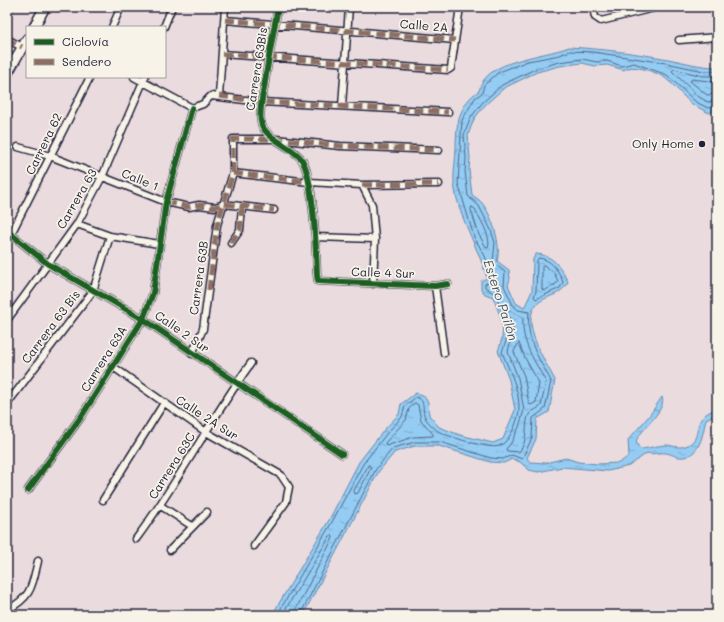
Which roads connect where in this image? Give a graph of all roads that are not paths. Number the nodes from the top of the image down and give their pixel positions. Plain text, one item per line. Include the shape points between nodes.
1 (10, 7) edge
2 (45, 7) edge
3 (121, 7) edge
4 (172, 7) edge
5 (225, 7) edge
6 (278, 7) edge
7 (349, 7) edge
8 (460, 7) edge
9 (593, 7) edge
10 (658, 7) edge
11 (715, 7) edge
12 (7, 11) edge
13 (717, 12) edge
14 (225, 20) junction
15 (275, 23) junction
16 (35, 26) edge
17 (112, 26) edge
18 (164, 26) edge
19 (348, 30) junction
20 (717, 37) edge
21 (7, 39) edge
22 (455, 40) junction
23 (679, 40) dead end
24 (25, 43) edge
25 (222, 54) junction
26 (269, 58) junction
27 (346, 63) junction
28 (7, 74) edge
29 (89, 78) edge
30 (145, 79) edge
31 (219, 96) junction
32 (262, 102) junction
33 (342, 106) junction
34 (192, 108) junction
35 (448, 112) dead end
36 (276, 139) junction
37 (18, 147) dead end
38 (439, 150) dead end
39 (50, 156) junction
40 (233, 173) junction
41 (102, 177) junction
42 (309, 182) junction
43 (438, 184) dead end
44 (362, 185) junction
45 (166, 202) junction
46 (224, 204) junction
47 (242, 208) junction
48 (274, 210) dead end
49 (77, 224) junction
50 (10, 234) edge
51 (110, 236) junction
52 (316, 238) junction
53 (375, 239) junction
54 (7, 242) edge
55 (231, 243) dead end
56 (159, 244) junction
57 (48, 264) junction
58 (318, 281) joint
59 (373, 284) junction
60 (448, 284) dead end
61 (435, 286) junction
62 (93, 291) junction
63 (142, 319) junction
64 (7, 320) edge
65 (444, 353) dead end
66 (192, 354) junction
67 (252, 364) dead end
68 (112, 366) junction
69 (237, 383) junction
70 (164, 403) junction
71 (7, 404) edge
72 (206, 432) junction
73 (342, 454) dead end
74 (28, 490) dead end
75 (103, 500) dead end
76 (161, 506) junction
77 (207, 512) dead end
78 (192, 526) junction
79 (136, 539) dead end
80 (254, 546) dead end
81 (170, 550) dead end
82 (38, 561) dead end
83 (7, 610) edge

1 - 12 street
2 - 16 street
3 - 17 street
4 - 18 street
5 - 14 street
6 - 15 street, Carrera 63Bis
7 - 19 street
8 - 22 street
9 - 10 street via 595,17 600,21
11 - 13 street
14 - 15 street, Calle 2A
14 - 25 street
15 - 19 street, Calle 2A
15 - 26 street, Carrera 63Bis
19 - 22 street, Calle 2A
19 - 27 street
20 - 23 street
21 - 24 street
22 - 27 street via 451,68 448,70
24 - 28 street
25 - 26 street
25 - 31 street
26 - 27 street
26 - 32 street, Carrera 63Bis
27 - 33 street
29 - 39 street, Carrera 62
30 - 34 street
30 - 41 street, Carrera 63
31 - 32 street
31 - 34 street via 211,96 203,104
32 - 33 street
32 - 36 street, Carrera 63Bis via 260,121 263,128
33 - 35 street
34 - 45 street, Carrera 63A
36 - 38 street via 340,146
36 - 40 street, Carrera 63B via 233,139
36 - 42 street, Carrera 63Bis via 298,155
37 - 39 street, Calle 1
39 - 41 street, Calle 1
39 - 50 street, Carrera 62
40 - 42 street
40 - 46 street, Carrera 63B
41 - 45 street, Calle 1
41 - 49 street, Carrera 63
42 - 44 street
42 - 52 street, Carrera 63Bis
43 - 44 street
44 - 53 street via 372,205
45 - 46 street, Calle 1 via 189,207 215,207
45 - 56 street, Carrera 63A
46 - 47 street
46 - 66 street, Carrera 63B via 217,225 203,329
47 - 48 street
47 - 55 street via 240,230
49 - 51 street
49 - 57 street, Carrera 63
50 - 54 street, Carrera 62
50 - 57 street, Calle 2 Sur
51 - 56 street
51 - 62 street, Carrera 63 Bis
52 - 53 street
52 - 58 street, Carrera 63Bis
53 - 59 street
56 - 63 street, Carrera 63A via 153,293
57 - 62 street, Calle 2 Sur
57 - 64 street, Carrera 63
58 - 59 street, Calle 4 Sur
59 - 61 street, Calle 4 Sur
60 - 61 street, Calle 4 Sur
61 - 65 street
62 - 63 street, Calle 2 Sur
62 - 71 street, Carrera 63 Bis
63 - 66 street, Calle 2 Sur
63 - 68 street, Carrera 63A
66 - 69 street, Calle 2 Sur
67 - 69 street, Carrera 63C
68 - 70 street, Calle 2A Sur
68 - 74 street, Carrera 63A via 81,417
69 - 72 street, Carrera 63C
69 - 73 street, Calle 2 Sur
70 - 72 street, Calle 2A Sur
70 - 75 street
72 - 76 street, Carrera 63C
72 - 80 street, Calle 2A Sur via 281,475 288,488 286,502
76 - 78 street
76 - 79 street, Carrera 63C
77 - 78 street
78 - 81 street
82 - 83 street via 32,586 23,601

